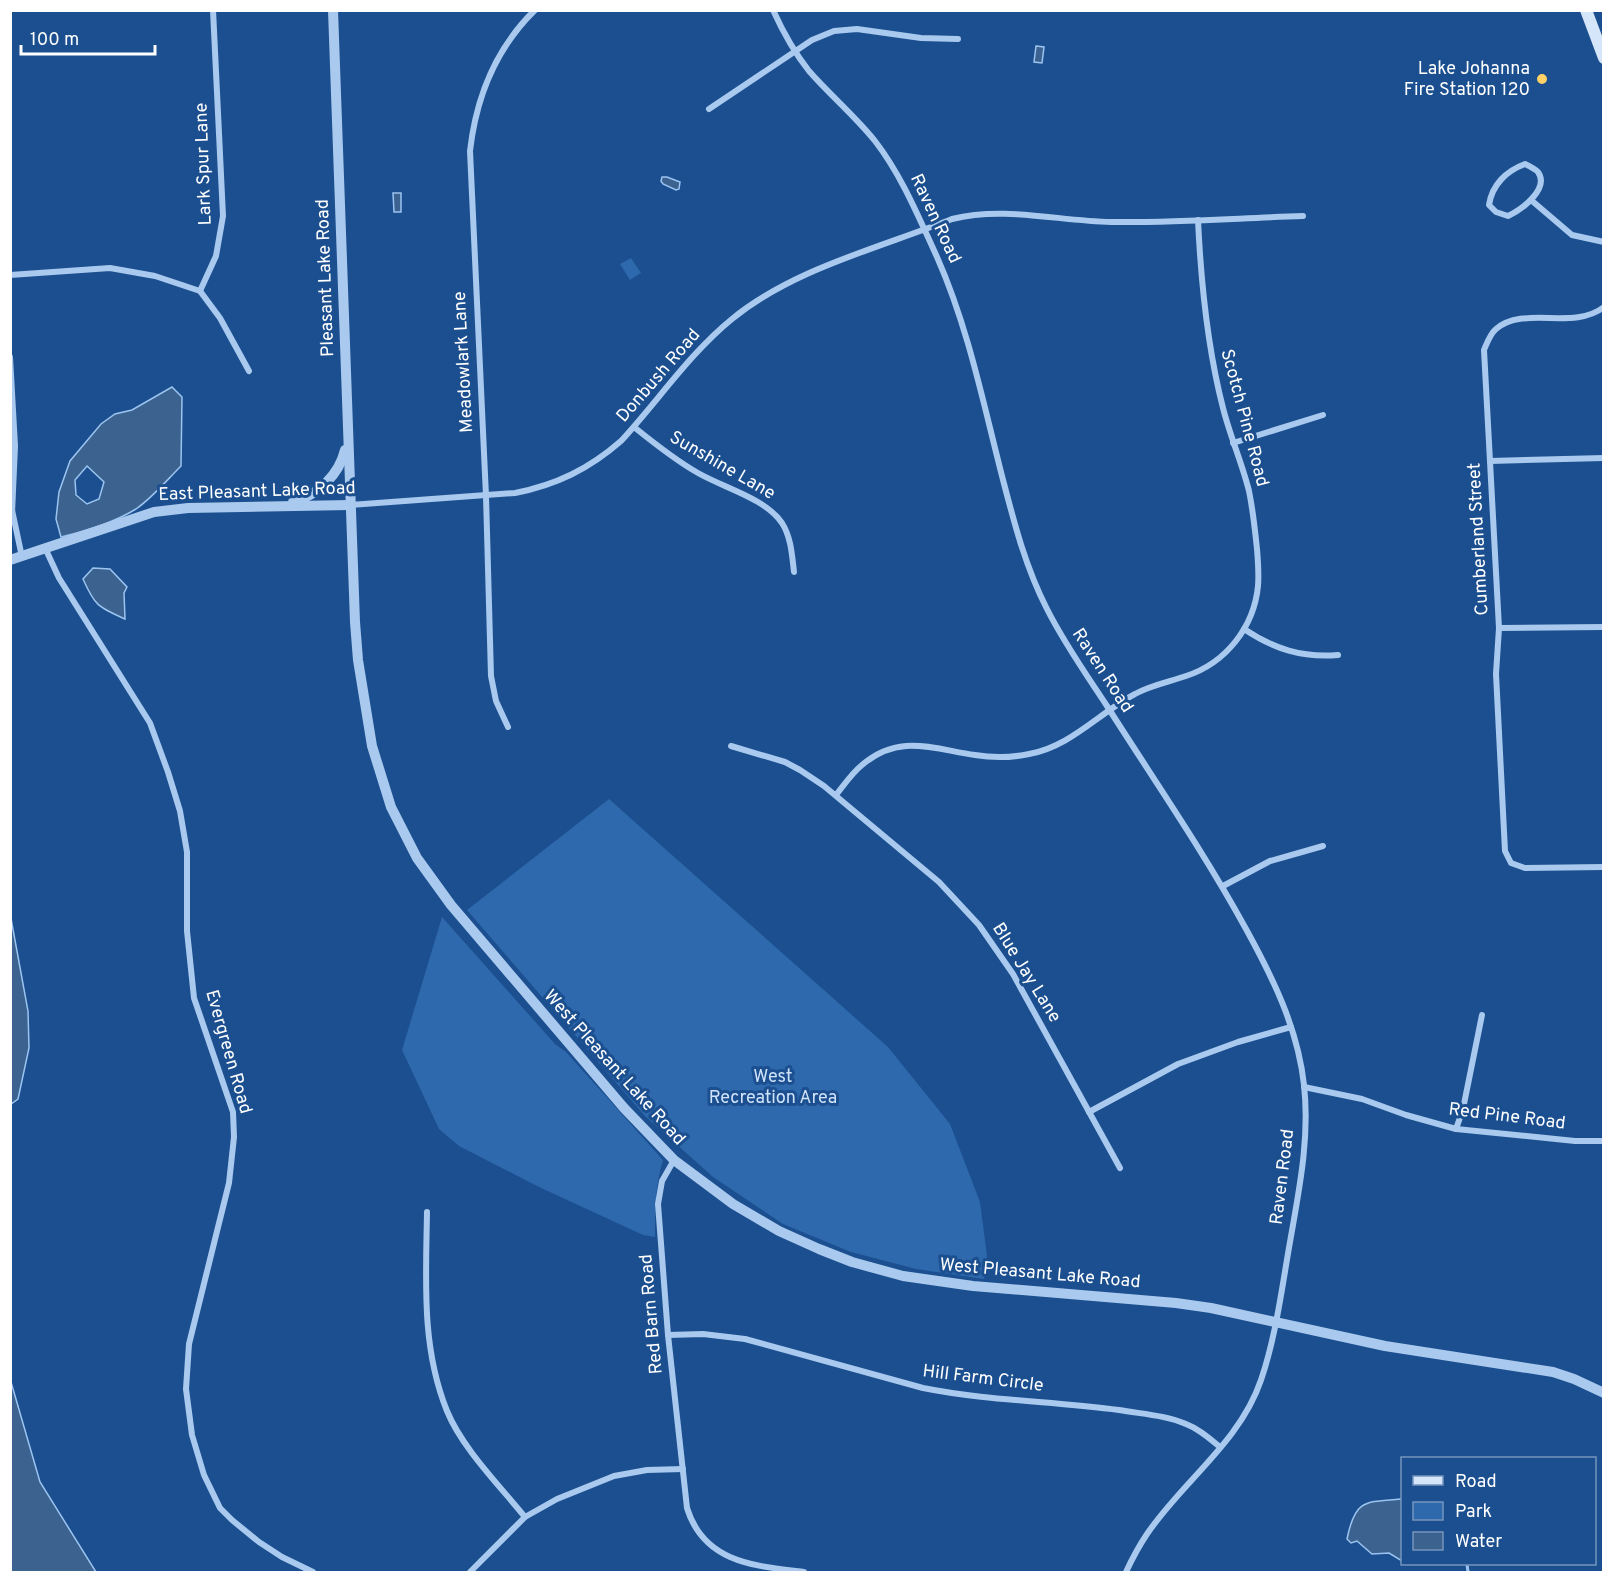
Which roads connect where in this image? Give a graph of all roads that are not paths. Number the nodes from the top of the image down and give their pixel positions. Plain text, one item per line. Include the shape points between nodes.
1 (213, 10) edge
2 (333, 10) edge
3 (534, 10) edge
4 (773, 10) edge
5 (1586, 10) edge
6 (957, 39) dead end
7 (795, 52) junction
8 (1604, 58) edge
9 (708, 109) dead end
10 (1531, 200) junction
11 (1303, 216) dead end
12 (1198, 220) junction
13 (925, 231) junction
14 (1604, 242) edge
15 (10, 275) edge
16 (200, 291) junction
17 (1604, 307) edge
18 (10, 357) edge
19 (249, 371) dead end
20 (1323, 415) dead end
21 (634, 427) junction
22 (349, 435) junction
23 (1233, 443) junction
24 (1604, 458) edge
25 (1490, 461) junction
26 (486, 496) junction
27 (405, 501) joint
28 (10, 505) edge
29 (350, 505) junction
30 (279, 506) junction
31 (12, 513) junction
32 (352, 544) joint
33 (46, 550) junction
34 (22, 557) junction
35 (10, 560) edge
36 (794, 572) dead end
37 (1604, 627) edge
38 (1499, 628) junction
39 (1244, 629) junction
40 (1338, 656) dead end
41 (1110, 711) junction
42 (508, 727) dead end
43 (731, 746) dead end
44 (836, 795) junction
45 (1323, 846) dead end
46 (1604, 867) edge
47 (1223, 886) junction
48 (1482, 1015) dead end
49 (1291, 1027) junction
50 (1304, 1087) junction
51 (1089, 1112) junction
52 (1456, 1129) junction
53 (1604, 1142) edge
54 (674, 1160) junction
55 (1120, 1168) dead end
56 (427, 1212) dead end
57 (1275, 1323) junction
58 (668, 1335) junction
59 (1604, 1393) edge
60 (1220, 1447) junction
61 (683, 1469) junction
62 (525, 1517) junction
63 (313, 1572) edge
64 (470, 1572) edge
65 (804, 1572) edge
66 (1126, 1572) edge

1 - 16 street, Lark Spur Lane via 223,216 216,256
2 - 22 street, Pleasant Lake Road
3 - 26 street, Meadowlark Lane via 493,68 478,106 470,151
4 - 7 street, Raven Road
5 - 8 main road
6 - 7 street via 845,29 822,35
7 - 9 street
7 - 13 street, Raven Road via 886,155
10 - 10 street via 1508,216 1489,205 1498,182 1525,164 1537,171 1540,179
10 - 14 street via 1572,235
11 - 12 street
12 - 13 street via 1111,222 983,214 952,219
12 - 23 street, Scotch Pine Road via 1208,336
13 - 21 street, Donbush Road via 792,280 750,305 711,337
13 - 41 street, Raven Road via 965,329 1028,568 1053,621
15 - 16 street via 110,268 158,276
16 - 19 street
17 - 25 street, Cumberland Street via 1580,317 1511,320 1494,330 1484,350
18 - 31 street via 15,446
20 - 23 street
21 - 26 street, Donbush Road via 606,454 572,476 535,489
21 - 36 street, Sunshine Lane via 699,474 775,514 788,534
22 - 29 street, Pleasant Lake Road
22 - 30 street via 342,461 325,484 303,499
23 - 39 street, Scotch Pine Road via 1253,510 1258,568 1256,599
24 - 25 street
25 - 38 street, Cumberland Street
26 - 27 street, Donbush Road
26 - 42 street, Meadowlark Lane via 491,676 496,701
27 - 29 street, East Pleasant Lake Road
28 - 31 street
29 - 30 street, East Pleasant Lake Road
29 - 32 street, Pleasant Lake Road
30 - 33 street, East Pleasant Lake Road via 188,507 154,512
31 - 34 street
32 - 54 street, West Pleasant Lake Road via 363,699 380,777 401,830 451,905 624,1108
33 - 34 street, East Pleasant Lake Road
33 - 63 street, Evergreen Road via 59,578 150,723 168,772 187,852 187,931 194,998 233,1112 230,1183 189,1344 186,1389 192,1435 204,1475 220,1508 261,1543
34 - 35 street, East Pleasant Lake Road
37 - 38 street
38 - 46 street, Cumberland Street via 1496,674 1504,849 1511,863 1525,868
39 - 40 street via 1291,653
39 - 41 street, Scotch Pine Road via 1225,653 1200,670 1150,687
41 - 44 street via 1065,741 1032,754 994,758 920,745 895,747 861,765
41 - 47 street, Raven Road
43 - 44 street, Blue Jay Lane via 784,762
44 - 51 street, Blue Jay Lane via 934,878 979,925 1013,974
45 - 47 street via 1270,861
47 - 49 street, Raven Road via 1275,984
48 - 52 street
49 - 50 street, Raven Road
49 - 51 street via 1188,1060
50 - 52 street, Red Pine Road via 1362,1098
50 - 57 street, Raven Road via 1305,1141 1298,1199
51 - 55 street, Blue Jay Lane
52 - 53 street, Red Pine Road
54 - 57 street, West Pleasant Lake Road via 733,1204 779,1231 819,1250 877,1269 938,1282 1176,1303
54 - 58 street, Red Barn Road via 662,1181 658,1204
56 - 62 street via 426,1319 434,1372 447,1412 471,1451
57 - 59 street, West Pleasant Lake Road via 1385,1346 1542,1370
57 - 60 street via 1254,1397
58 - 60 street, Hill Farm Circle via 746,1339 950,1393 1075,1404 1161,1417 1188,1425
58 - 61 street, Red Barn Road
60 - 66 street via 1152,1528
61 - 62 street via 614,1476
61 - 65 street via 689,1514 707,1542 744,1563
62 - 64 street

